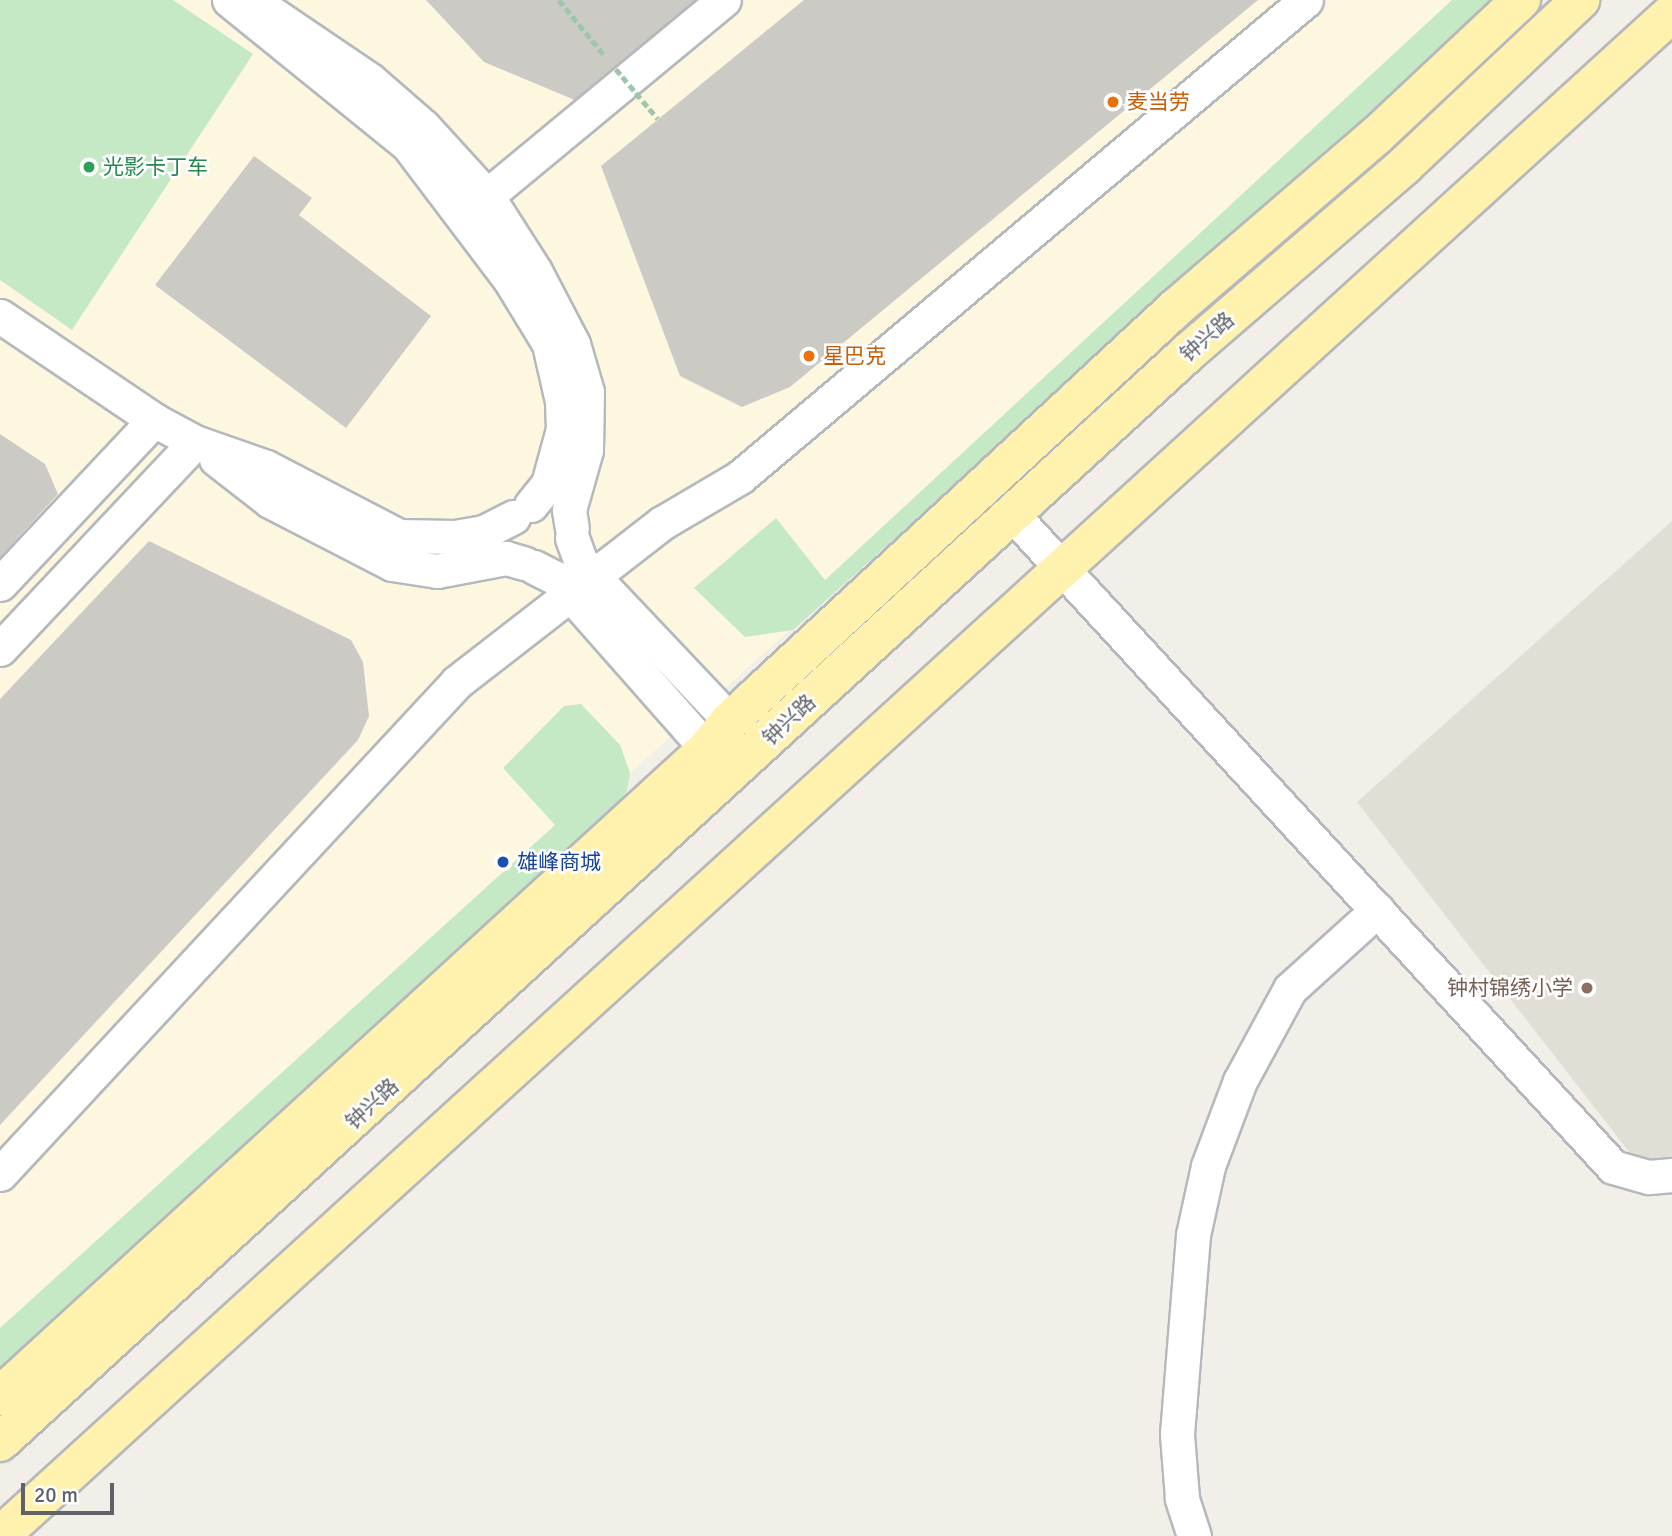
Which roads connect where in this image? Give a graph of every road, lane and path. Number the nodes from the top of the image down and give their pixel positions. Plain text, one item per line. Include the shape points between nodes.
1 (229, 0) edge
2 (252, 0) edge
3 (559, 0) edge
4 (724, 0) edge
5 (1306, 0) edge
6 (1521, 0) edge
7 (1580, 0) edge
8 (1672, 13) edge
9 (658, 119) dead end
10 (475, 205) junction
11 (0, 316) edge
12 (154, 420) junction
13 (195, 442) junction
14 (522, 511) junction
15 (1012, 514) junction
16 (572, 533) junction
17 (529, 565) junction
18 (1062, 569) junction
19 (0, 584) edge
20 (583, 586) junction
21 (0, 649) edge
22 (718, 735) junction
23 (1377, 910) junction
24 (0, 1174) edge
25 (1672, 1175) edge
26 (0, 1396) edge
27 (0, 1442) edge
28 (0, 1536) edge
29 (1194, 1536) edge

1 - 10 street
2 - 10 street via 370,80
3 - 9 path, bridge
4 - 10 street
5 - 20 street via 740,477 662,523
6 - 22 main road, 钟兴路 via 1376,136 1177,307
7 - 15 main road, 钟兴路 via 1405,165
8 - 18 main road
10 - 14 street via 549,344 562,401 560,443 548,484
10 - 16 street via 551,299 583,369 586,450 569,510
11 - 12 street
12 - 13 street
12 - 19 street
13 - 14 street via 266,467 399,536 454,537 484,532
13 - 17 street via 270,501 392,564 438,571 506,558
13 - 21 street
14 - 16 street via 561,510
14 - 17 street via 508,537
15 - 18 street
15 - 27 main road, 钟兴路
16 - 17 street via 555,564
16 - 20 street
17 - 20 street
18 - 23 street
18 - 28 main road
20 - 22 street
20 - 24 street via 457,682
22 - 26 main road, 钟兴路
23 - 25 street via 1613,1167 1648,1177
23 - 29 street via 1290,989 1240,1081 1208,1166 1193,1235 1177,1434 1182,1499

